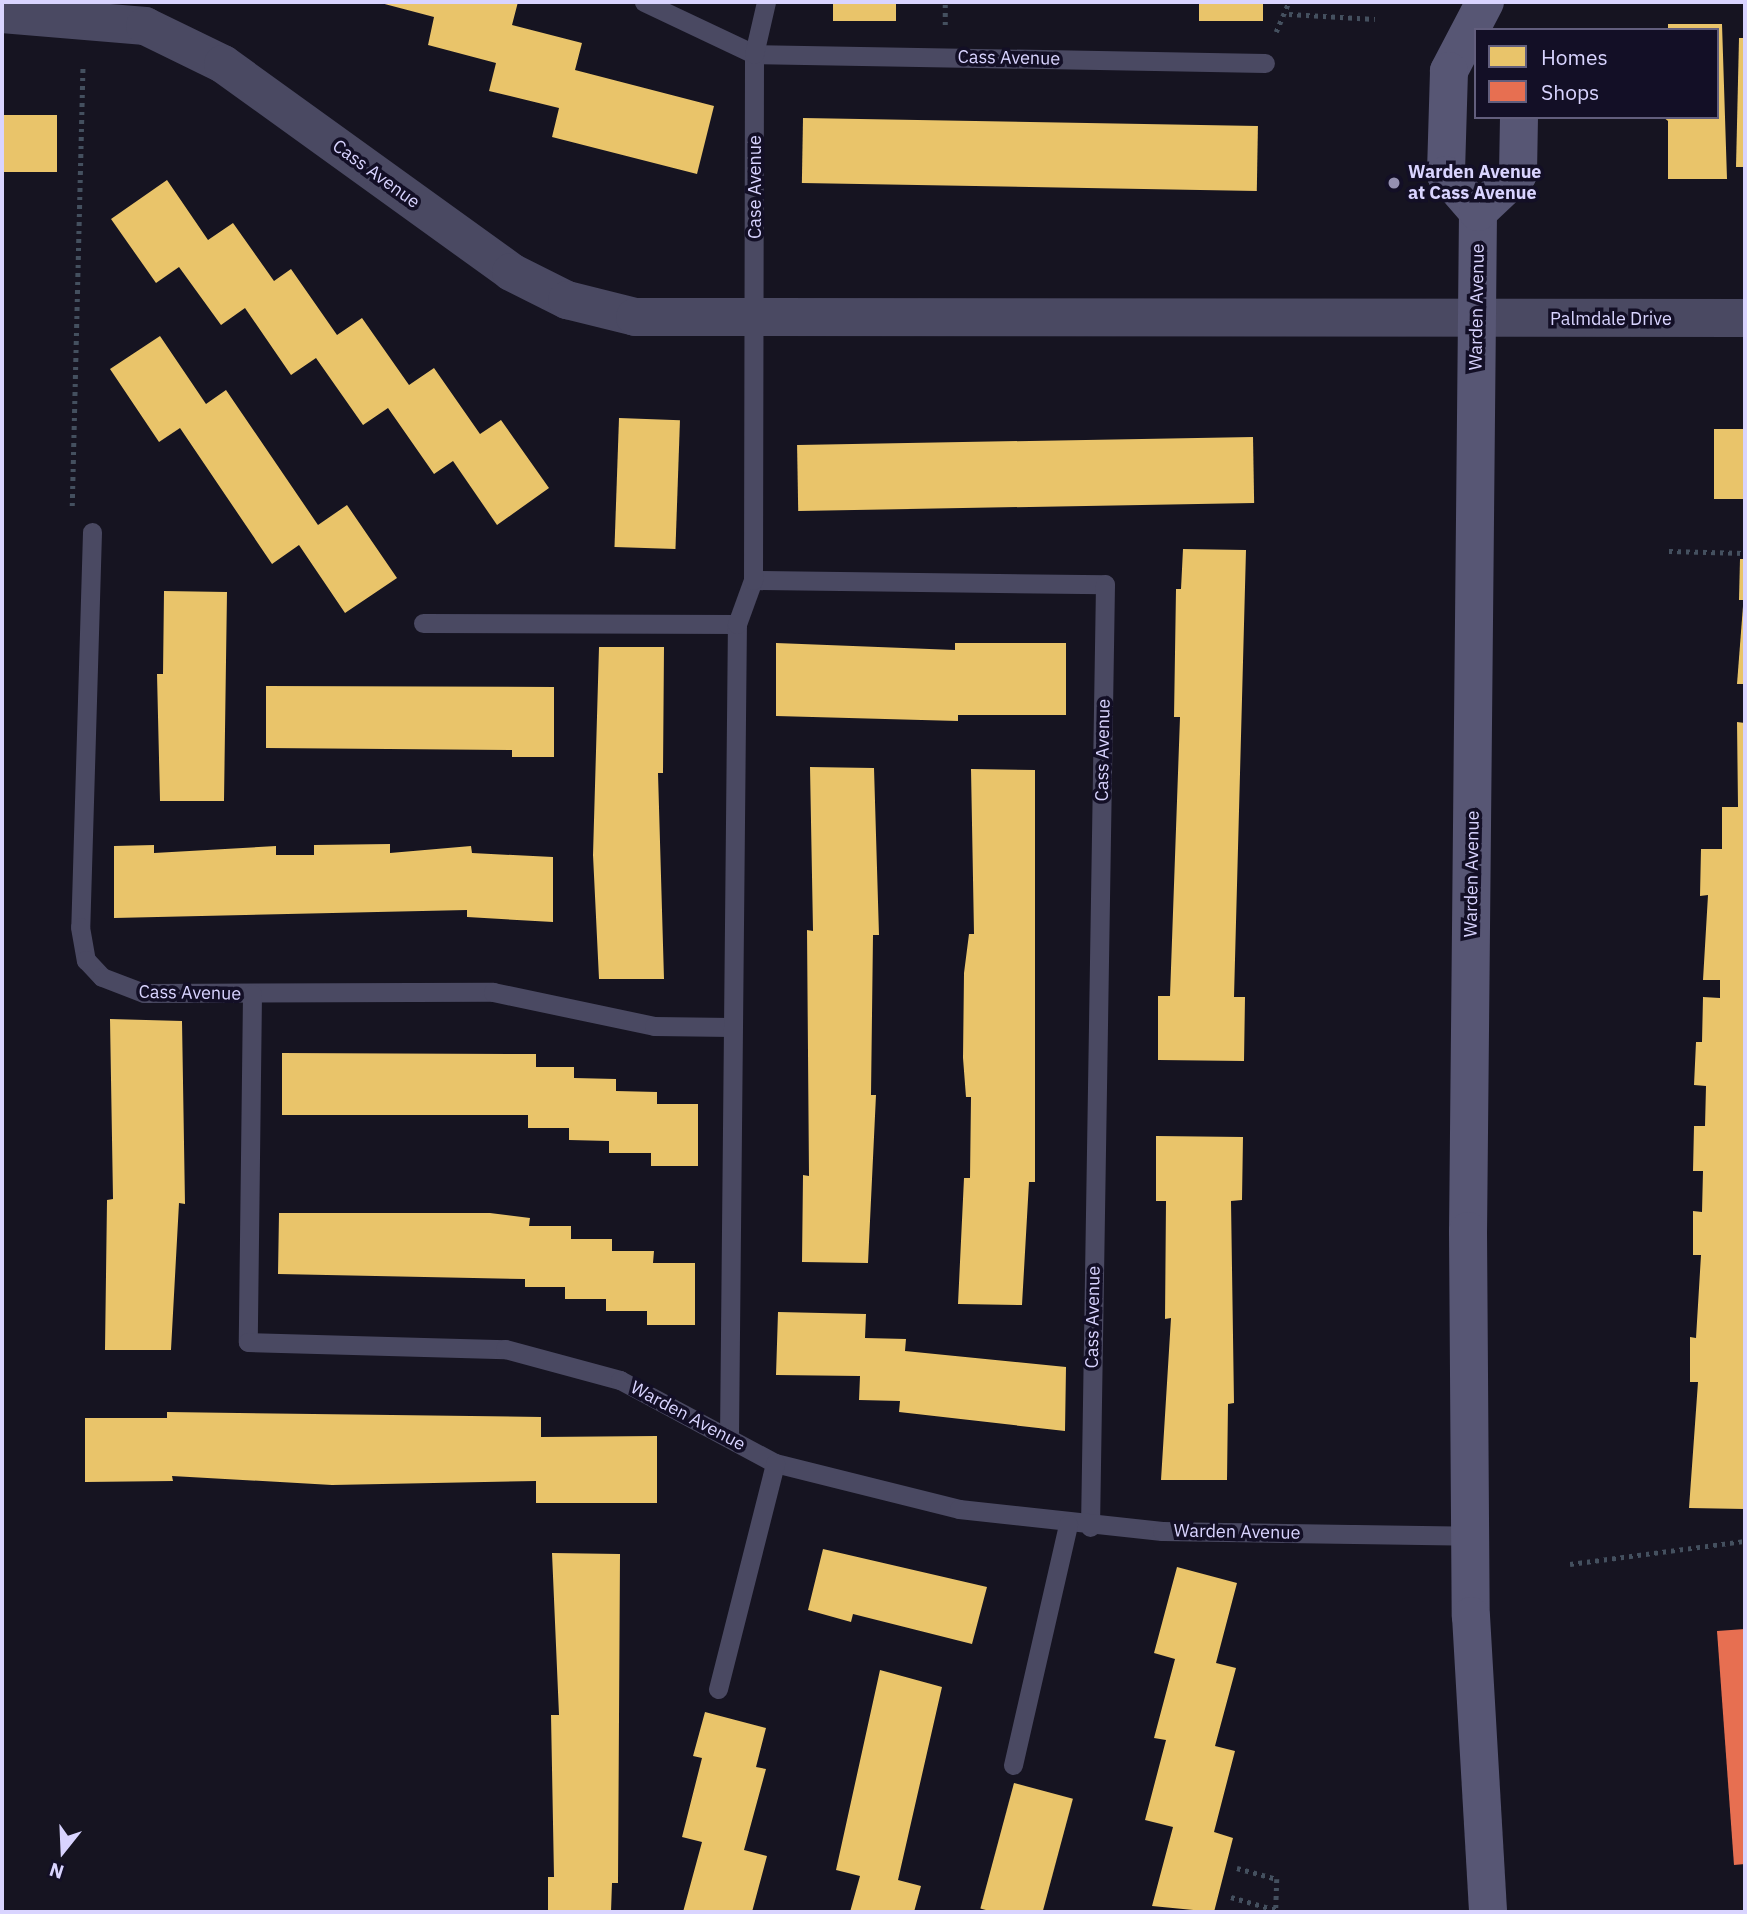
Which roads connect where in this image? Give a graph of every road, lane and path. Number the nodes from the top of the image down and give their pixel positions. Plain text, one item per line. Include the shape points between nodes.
1 (644, 2) edge
2 (766, 2) edge
3 (1485, 2) edge
4 (1491, 2) edge
5 (2, 14) edge
6 (1289, 14) dead end
7 (84, 18) junction
8 (1375, 19) dead end
9 (1505, 28) edge
10 (754, 54) junction
11 (1265, 63) dead end
12 (1519, 119) edge
13 (1478, 212) junction
14 (1745, 318) edge
15 (756, 321) junction
16 (1476, 321) junction
17 (92, 531) joint
18 (1669, 551) dead end
19 (1745, 552) edge
20 (753, 580) junction
21 (424, 623) dead end
22 (737, 624) junction
23 (252, 994) junction
24 (732, 1027) junction
25 (729, 1436) junction
26 (775, 1463) junction
27 (1068, 1524) junction
28 (1090, 1527) junction
29 (1471, 1536) junction
30 (1745, 1541) edge
31 (1570, 1564) dead end
32 (718, 1689) dead end
33 (1013, 1765) dead end
34 (1237, 1868) dead end
35 (1231, 1897) dead end
36 (1276, 1911) edge
37 (1488, 1912) edge

1 - 10 lane, Cass Avenue
2 - 10 lane
3 - 13 main road via 1449,71 1446,175
4 - 9 main road
5 - 7 street, Cass Avenue
6 - 8 path
7 - 15 street, Cass Avenue via 145,26 223,64 511,272 566,300 635,317
7 - 17 path via 71,505
10 - 11 lane, Cass Avenue
10 - 15 lane, Case Avenue
12 - 13 main road via 1518,174
13 - 16 main road, Warden Avenue
14 - 16 street, Palmdale Drive
15 - 16 street, Cass Avenue via 1370,316
15 - 20 lane
16 - 29 main road, Warden Avenue
17 - 23 lane, Cass Avenue via 80,927 86,960 111,984 132,992
18 - 19 path
20 - 22 lane
20 - 28 lane, Cass Avenue via 1105,584
21 - 22 lane
22 - 24 lane
23 - 24 lane, Cass Avenue via 493,992 654,1026
23 - 25 lane, Warden Avenue via 248,1342 505,1349 620,1380
24 - 25 lane
25 - 26 lane, Warden Avenue
26 - 27 lane, Warden Avenue via 959,1508
26 - 32 lane
27 - 28 lane, Warden Avenue
27 - 33 lane
28 - 29 lane, Warden Avenue
29 - 37 main road, Warden Avenue
30 - 31 path
34 - 36 path via 1277,1880
35 - 36 path

